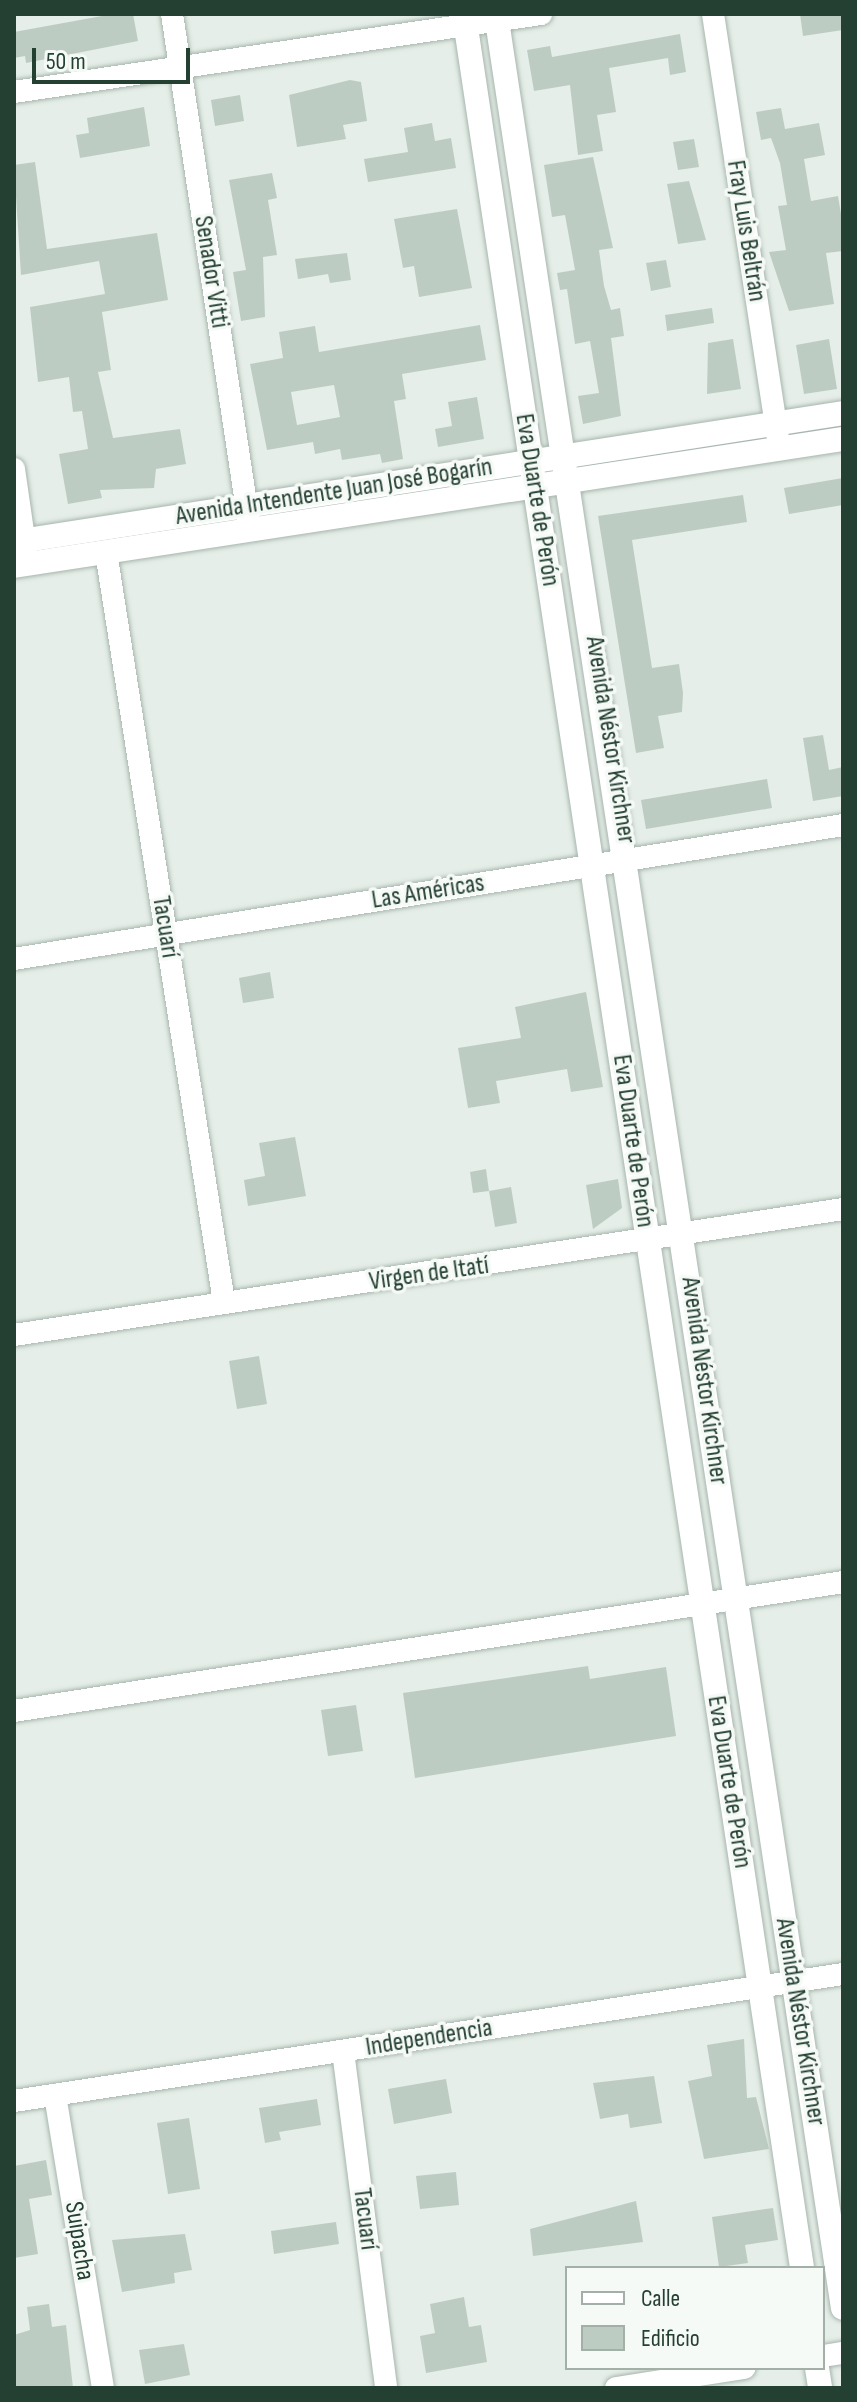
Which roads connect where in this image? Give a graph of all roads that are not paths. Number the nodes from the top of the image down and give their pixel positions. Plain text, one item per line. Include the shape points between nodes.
1 (172, 14) edge
2 (541, 14) edge
3 (713, 14) edge
4 (497, 18) edge
5 (465, 21) edge
6 (180, 66) junction
7 (14, 92) edge
8 (843, 413) edge
9 (776, 423) junction
10 (843, 439) edge
11 (780, 449) junction
12 (568, 453) junction
13 (531, 461) junction
14 (14, 469) edge
15 (572, 481) junction
16 (535, 486) junction
17 (248, 518) junction
18 (106, 552) junction
19 (20, 553) edge
20 (843, 825) edge
21 (628, 859) junction
22 (592, 865) junction
23 (166, 934) junction
24 (14, 959) edge
25 (843, 1209) edge
26 (683, 1234) junction
27 (648, 1239) junction
28 (224, 1302) junction
29 (14, 1335) edge
30 (843, 1582) edge
31 (736, 1598) junction
32 (702, 1603) junction
33 (14, 1711) edge
34 (843, 1974) edge
35 (794, 1982) junction
36 (759, 1987) junction
37 (343, 2051) junction
38 (55, 2095) junction
39 (14, 2101) edge
40 (802, 2266) edge
41 (843, 2308) edge
42 (731, 2370) edge
43 (103, 2388) edge
44 (386, 2388) edge
45 (616, 2388) edge

1 - 6 street, Senador Vitti
2 - 4 street
3 - 9 street, Fray Luis Beltrán
4 - 5 street
4 - 12 street, Eva Duarte de Perón
5 - 6 street
5 - 13 street, Eva Duarte de Perón
6 - 7 street
6 - 17 street, Senador Vitti
8 - 9 street, Avenida Intendente Juan José Bogarín
9 - 11 street, Fray Luis Beltrán
9 - 12 street, Avenida Intendente Juan José Bogarín
10 - 11 street, Avenida Intendente Juan José Bogarín
11 - 15 street, Avenida Intendente Juan José Bogarín
12 - 13 street, Avenida Intendente Juan José Bogarín
12 - 15 street, Avenida Néstor Kirchner
13 - 16 street, Eva Duarte de Perón
13 - 17 street, Avenida Intendente Juan José Bogarín
14 - 19 street
15 - 16 street, Avenida Intendente Juan José Bogarín
15 - 21 street, Avenida Néstor Kirchner
16 - 17 street, Avenida Intendente Juan José Bogarín
16 - 22 street, Eva Duarte de Perón
17 - 18 street, Avenida Intendente Juan José Bogarín
17 - 19 street, Avenida Intendente Juan José Bogarín
18 - 19 street, Avenida Intendente Juan José Bogarín
18 - 23 street, Tacuarí
20 - 21 street, Las Américas
21 - 22 street, Las Américas
21 - 26 street, Avenida Néstor Kirchner
22 - 23 street, Las Américas
22 - 27 street, Eva Duarte de Perón
23 - 24 street, Las Américas
23 - 28 street, Tacuarí
25 - 26 street, Virgen de Itatí
26 - 27 street, Virgen de Itatí
26 - 31 street, Avenida Néstor Kirchner
27 - 28 street, Virgen de Itatí
27 - 32 street, Eva Duarte de Perón
28 - 29 street, Virgen de Itatí
30 - 31 street
31 - 32 street
31 - 35 street, Avenida Néstor Kirchner
32 - 33 street
32 - 36 street, Eva Duarte de Perón
34 - 35 street, Independencia
35 - 36 street, Independencia
35 - 41 street, Avenida Néstor Kirchner
36 - 37 street, Independencia
36 - 40 street, Eva Duarte de Perón
37 - 38 street, Independencia
37 - 44 street, Tacuarí
38 - 39 street, Independencia
38 - 43 street, Suipacha
42 - 45 street

